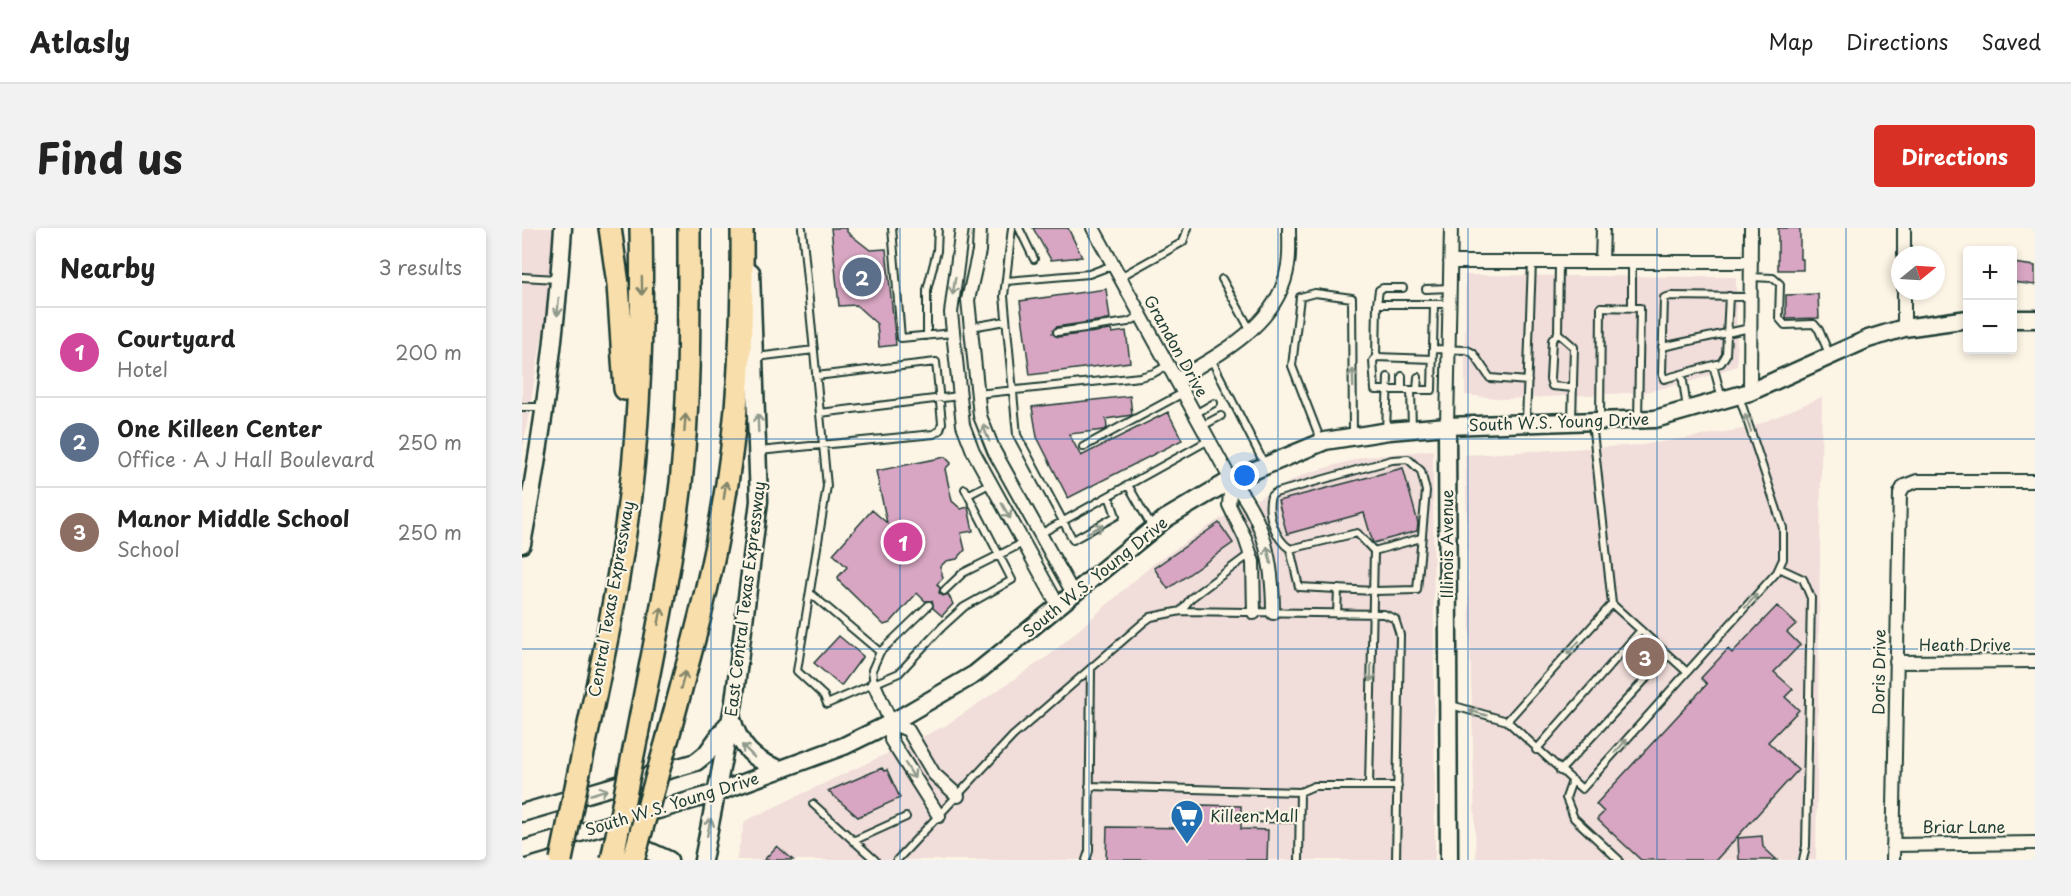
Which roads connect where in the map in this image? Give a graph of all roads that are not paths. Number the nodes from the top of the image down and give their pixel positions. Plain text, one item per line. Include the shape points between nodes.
1 (563, 228) edge
2 (610, 228) edge
3 (641, 228) edge
4 (689, 228) edge
5 (742, 228) edge
6 (749, 228) edge
7 (802, 228) edge
8 (892, 228) edge
9 (938, 228) edge
10 (962, 228) edge
11 (980, 228) edge
12 (1012, 228) edge
13 (1019, 228) edge
14 (1093, 228) edge
15 (1188, 228) edge
16 (1289, 228) edge
17 (1451, 228) edge
18 (1603, 228) edge
19 (1751, 228) edge
20 (1904, 228) edge
21 (1904, 246) edge
22 (1034, 259) dead end
23 (1450, 262) junction
24 (1532, 262) junction
25 (1559, 262) junction
26 (1602, 262) junction
27 (1632, 262) junction
28 (1751, 262) junction
29 (1113, 265) junction
30 (522, 277) edge
31 (1120, 277) junction
32 (1751, 277) junction
33 (560, 279) junction
34 (1222, 279) dead end
35 (1006, 281) junction
36 (1403, 288) dead end
37 (1450, 288) junction
38 (1426, 289) dead end
39 (1729, 296) junction
40 (1751, 297) junction
41 (1904, 300) edge
42 (1377, 304) junction
43 (1434, 304) junction
44 (1449, 304) junction
45 (1632, 308) junction
46 (1141, 316) junction
47 (2017, 319) edge
48 (2035, 319) edge
49 (1963, 320) edge
50 (1006, 321) junction
51 (970, 327) junction
52 (1750, 328) junction
53 (1904, 328) junction
54 (1251, 331) junction
55 (1057, 332) dead end
56 (953, 333) junction
57 (1558, 333) junction
58 (1727, 333) junction
59 (927, 336) junction
60 (1662, 347) junction
61 (1433, 349) junction
62 (814, 350) junction
63 (1449, 350) junction
64 (1830, 356) junction
65 (755, 357) junction
66 (1376, 357) junction
67 (1211, 359) junction
68 (1432, 359) junction
69 (1168, 365) junction
70 (1713, 365) junction
71 (1682, 374) junction
72 (816, 376) junction
73 (1402, 376) dead end
74 (1388, 377) dead end
75 (1418, 377) dead end
76 (1176, 380) junction
77 (1528, 381) junction
78 (1573, 388) junction
79 (1012, 389) junction
80 (1387, 390) junction
81 (1402, 390) junction
82 (1414, 390) junction
83 (1183, 393) junction
84 (976, 394) junction
85 (959, 396) junction
86 (1737, 396) junction
87 (940, 398) junction
88 (1214, 403) dead end
89 (522, 406) edge
90 (545, 407) junction
91 (1688, 410) junction
92 (820, 412) junction
93 (1194, 414) junction
94 (1221, 416) dead end
95 (1638, 420) junction
96 (1596, 421) junction
97 (1572, 422) junction
98 (1526, 423) junction
99 (1201, 426) junction
100 (1447, 426) junction
101 (1412, 429) junction
102 (1386, 431) junction
103 (1353, 437) junction
104 (1209, 440) junction
105 (1322, 443) junction
106 (823, 445) junction
107 (1083, 447) dead end
108 (759, 451) junction
109 (1266, 466) junction
110 (1231, 480) junction
111 (2035, 481) edge
112 (991, 483) junction
113 (1128, 485) junction
114 (1109, 496) junction
115 (1063, 521) junction
116 (1153, 529) junction
117 (626, 532) junction
118 (1040, 534) junction
119 (1421, 538) junction
120 (1024, 543) junction
121 (522, 544) edge
122 (1290, 549) junction
123 (1374, 551) junction
124 (1250, 554) junction
125 (1000, 557) junction
126 (1779, 568) junction
127 (1338, 589) junction
128 (944, 591) dead end
129 (1374, 591) junction
130 (810, 593) junction
131 (1074, 595) junction
132 (1612, 604) junction
133 (929, 605) dead end
134 (1059, 607) junction
135 (1181, 611) junction
136 (1254, 613) junction
137 (1272, 613) junction
138 (1337, 614) junction
139 (1373, 614) junction
140 (1641, 630) junction
141 (880, 651) junction
142 (1668, 655) junction
143 (2035, 661) edge
144 (1896, 662) junction
145 (1091, 668) junction
146 (1688, 672) junction
147 (874, 684) junction
148 (1449, 704) junction
149 (731, 718) junction
150 (1507, 721) junction
151 (891, 723) junction
152 (1536, 750) junction
153 (780, 769) junction
154 (1560, 771) junction
155 (1572, 781) junction
156 (1089, 786) junction
157 (1369, 786) junction
158 (1398, 786) junction
159 (1300, 792) junction
160 (716, 794) junction
161 (958, 796) junction
162 (813, 804) dead end
163 (522, 813) edge
164 (939, 816) junction
165 (906, 817) dead end
166 (1249, 818) dead end
167 (1299, 819) junction
168 (854, 841) junction
169 (2035, 843) edge
170 (1893, 844) junction
171 (522, 850) edge
172 (561, 860) edge
173 (606, 860) edge
174 (612, 860) edge
175 (633, 860) edge
176 (669, 860) edge
177 (703, 860) edge
178 (874, 860) edge
179 (897, 860) edge
180 (1086, 860) edge
181 (1299, 860) edge
182 (1396, 860) edge
183 (1449, 860) edge
184 (1619, 860) edge
185 (1803, 860) edge
186 (1893, 860) edge

1 - 33 main road
2 - 117 highway via 625,364
3 -> 117 highway, Central Texas Expressway via 642,312
174 -> 4 highway, bridge via 670,564 681,482 689,375
175 -> 5 highway, bridge via 698,627 725,490 741,355
6 - 65 main road, East Central Texas Expressway
7 - 62 lane
8 - 59 lane via 901,338
9 - 59 lane via 937,251 927,290
10 -> 56 street via 952,289
11 - 51 street via 968,300
12 - 35 lane
13 - 22 lane
14 - 29 street, Grandon Drive
15 - 31 lane via 1183,242
16 - 54 street via 1283,285
17 - 23 street, Illinois Avenue
18 - 26 street
19 - 28 street
20 - 21 street
23 - 24 street
23 - 37 street, Illinois Avenue
24 - 25 street
24 - 77 lane
25 - 26 street
25 - 57 lane
26 - 27 street
27 - 28 street
27 - 45 lane
28 - 32 street
29 - 31 street, Grandon Drive
29 - 35 lane via 1089,274
30 - 33 lane
31 - 46 street, Grandon Drive
32 - 40 street
32 - 64 lane via 1773,278 1780,284 1779,318 1785,325 1814,324
33 -> 90 main road
34 - 54 lane
35 - 50 lane
36 - 42 lane via 1379,290
37 - 38 lane
37 - 44 street, Illinois Avenue
39 - 40 lane
39 - 58 lane
39 - 60 lane via 1664,298
40 - 52 street
41 - 53 street
42 - 43 lane
42 - 66 lane
43 - 44 lane
43 - 61 lane
44 - 63 street, Illinois Avenue
45 - 95 lane via 1640,308
45 - 96 lane via 1601,308
46 - 55 lane via 1128,322
46 - 69 street, Grandon Drive
47 - 48 main road
49 - 53 main road, South W.S. Young Drive
50 - 51 lane
50 - 79 lane
51 - 56 street
51 - 84 street
52 - 58 lane
52 - 86 street
53 - 64 main road, South W.S. Young Drive
54 - 67 street
56 - 59 lane
56 - 85 street
57 - 78 lane via 1574,348
57 - 78 lane via 1552,340 1550,379 1552,386
58 - 60 lane
58 - 70 lane via 1726,355 1721,363
60 - 71 lane via 1664,379
61 - 63 lane
61 - 68 lane
62 - 65 lane
62 - 72 lane
63 - 77 lane via 1473,353 1490,378
63 - 100 street, Illinois Avenue
64 - 86 main road, South W.S. Young Drive
108 -> 65 main road, East Central Texas Expressway
66 - 68 lane via 1389,361
66 - 80 lane via 1372,383 1375,390
67 - 76 street
67 - 109 lane via 1227,397
68 - 82 lane via 1432,390
69 - 76 street, Grandon Drive
69 - 79 lane via 1140,377
70 - 71 lane
70 - 86 lane
71 - 91 lane
72 - 87 lane via 936,362
72 - 92 lane
73 - 81 lane
74 - 80 lane
75 - 82 lane
76 - 83 street, Grandon Drive
77 - 98 lane
78 - 97 lane
79 - 84 lane
79 - 115 lane via 1017,435
80 - 81 lane
80 - 102 lane
81 - 82 lane
82 - 101 lane
83 - 93 street, Grandon Drive
83 - 107 lane
84 - 85 street
118 -> 84 street via 985,433
85 - 87 lane
85 - 112 street via 963,425
86 - 91 main road, South W.S. Young Drive
126 -> 86 lane via 1784,528
87 - 92 lane
87 - 106 lane via 942,423 934,434
88 - 93 lane
89 - 90 lane
90 - 121 main road
91 - 95 main road, South W.S. Young Drive
92 - 106 lane
93 - 99 street, Grandon Drive
94 - 99 lane
95 - 96 main road, South W.S. Young Drive
96 - 97 main road, South W.S. Young Drive
96 - 132 lane
97 - 98 main road, South W.S. Young Drive
98 - 100 main road, South W.S. Young Drive
99 - 104 street, Grandon Drive
100 - 101 main road, South W.S. Young Drive
100 - 148 main road, Illinois Avenue
101 - 102 main road, South W.S. Young Drive
102 - 103 main road, South W.S. Young Drive
103 - 105 main road, South W.S. Young Drive
103 -> 105 lane via 1352,298 1315,293 1299,297 1292,366
104 - 110 street, Grandon Drive
104 - 113 lane
105 - 109 main road, South W.S. Young Drive
106 - 108 lane
106 - 130 lane via 827,486
108 - 149 main road, East Central Texas Expressway via 759,501
109 - 110 main road, South W.S. Young Drive
110 - 116 main road, South W.S. Young Drive
110 - 124 street via 1229,505
137 -> 110 street, Grandon Drive via 1271,560 1265,540 1247,498
111 - 144 street, Doris Drive via 1917,481 1904,486 1899,501
112 -> 120 street
112 - 125 lane via 967,492
113 - 114 lane
113 - 116 lane
114 - 115 lane
115 -> 114 lane via 1073,540 1110,521 1116,516
115 - 118 lane
116 - 131 main road, South W.S. Young Drive
117 - 172 highway, Central Texas Expressway, bridge
118 - 120 street
118 - 131 street
119 - 122 lane via 1425,478 1408,459 1392,460 1284,489 1271,496 1269,507 1278,537
119 - 123 lane
119 - 129 lane via 1418,590
120 - 125 lane
120 - 134 street
122 - 123 lane via 1357,533
122 - 127 lane via 1299,587
123 - 129 lane
124 - 135 lane via 1191,598
124 - 136 street
125 - 128 lane via 963,573
125 - 147 lane via 1012,580 964,608 906,668
146 -> 126 lane
126 - 185 lane via 1803,579 1810,598
127 - 129 lane
127 - 138 lane
129 - 139 lane
130 - 141 lane
130 - 147 lane via 797,671 824,696 827,704
131 - 134 main road, South W.S. Young Drive
132 - 140 lane
132 -> 150 lane
133 - 141 lane
134 - 151 main road, South W.S. Young Drive via 975,674
135 - 136 lane
135 - 145 lane via 1151,617
136 - 137 lane
137 - 138 lane
138 - 139 lane
139 -> 157 lane
139 - 158 lane via 1390,617 1399,625
140 - 142 lane
140 - 152 lane
141 - 147 lane via 872,670
142 - 146 lane
142 - 154 lane
143 - 144 street, Heath Drive
144 - 170 street, Doris Drive
145 - 156 lane
145 - 161 lane via 1013,736
155 -> 146 lane via 1582,789
147 - 151 street
150 -> 148 lane
148 - 183 main road, Illinois Avenue
153 -> 149 main road via 746,751
149 - 160 main road, East Central Texas Expressway
163 -> 149 main road via 696,762 719,738
150 - 152 lane
151 - 153 main road, South W.S. Young Drive via 844,746
151 - 161 street via 908,730 934,774
151 -> 164 street via 891,740
152 - 154 lane
153 - 160 main road, South W.S. Young Drive
154 - 155 lane
155 - 184 lane via 1566,798 1574,818
156 - 159 lane
156 - 180 lane
157 - 158 lane
157 - 159 lane via 1314,786
158 - 182 lane
159 - 167 lane
160 - 171 main road, South W.S. Young Drive
177 -> 160 main road, East Central Texas Expressway
161 - 164 lane
162 - 168 lane
164 - 179 lane
165 - 168 lane
166 - 167 lane
167 - 181 lane
168 - 178 lane
169 - 170 street, Briar Lane
170 - 186 street, Doris Drive
173 - 176 main road via 647,850

